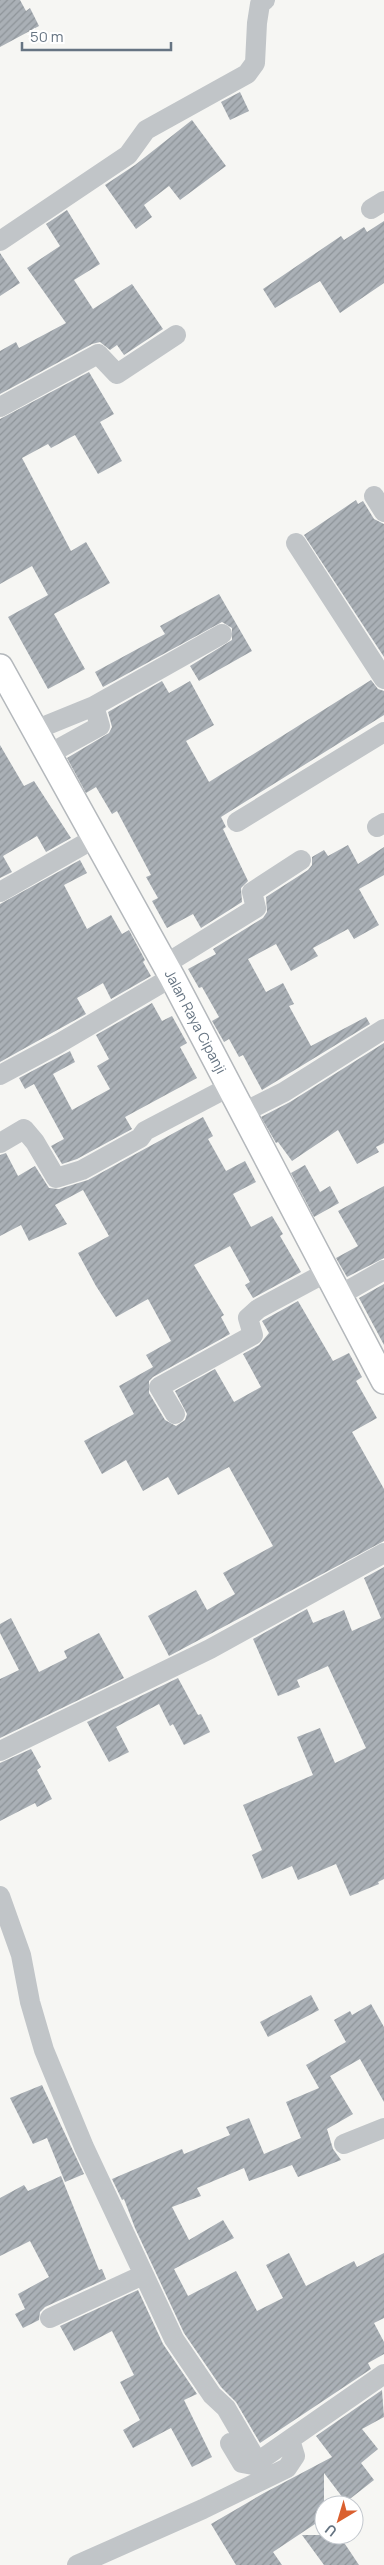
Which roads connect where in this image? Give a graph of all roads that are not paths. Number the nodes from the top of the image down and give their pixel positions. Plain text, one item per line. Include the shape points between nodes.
1 (266, 0) edge
2 (0, 241) edge
3 (176, 335) dead end
4 (0, 407) edge
5 (296, 543) dead end
6 (222, 634) dead end
7 (0, 667) edge
8 (384, 679) edge
9 (94, 706) junction
10 (35, 730) junction
11 (384, 732) edge
12 (49, 754) junction
13 (237, 822) dead end
14 (95, 838) junction
15 (301, 860) dead end
16 (0, 892) edge
17 (168, 971) junction
18 (384, 1029) edge
19 (0, 1075) edge
20 (229, 1087) junction
21 (242, 1113) junction
22 (0, 1143) edge
23 (384, 1270) edge
24 (327, 1272) junction
25 (340, 1295) junction
26 (384, 1381) edge
27 (175, 1414) dead end
28 (384, 1553) edge
29 (0, 1751) edge
30 (0, 1896) edge
31 (384, 2128) edge
32 (344, 2144) dead end
33 (143, 2275) junction
34 (50, 2318) dead end
35 (384, 2374) edge
36 (290, 2440) junction
37 (230, 2443) dead end
38 (258, 2463) junction
39 (77, 2565) edge

1 - 2 street via 260,4 255,63 247,74 146,130 128,155
3 - 4 street via 117,374 98,354
5 - 8 street
6 - 9 street
7 - 10 main road, Jalan Raya Cipanji
9 - 10 street
9 - 12 street via 100,726
10 - 12 main road, Jalan Raya Cipanji
11 - 13 street
12 - 14 main road, Jalan Raya Cipanji
14 - 16 street
14 - 17 main road, Jalan Raya Cipanji
15 - 17 street via 252,892 256,908
17 - 19 street via 58,1044
17 - 20 main road, Jalan Raya Cipanji
18 - 21 street via 284,1092
20 - 21 main road, Jalan Raya Cipanji
20 - 22 street via 145,1130 140,1138 82,1170 56,1178 24,1129
21 - 24 main road, Jalan Raya Cipanji
23 - 25 street
24 - 25 main road, Jalan Raya Cipanji
24 - 27 street via 258,1309 248,1318 253,1335 160,1387
25 - 26 main road, Jalan Raya Cipanji
28 - 29 street via 210,1649
30 - 33 street via 21,1955 30,2002 58,2087
31 - 32 street
33 - 34 street
33 - 38 street via 174,2339 212,2395 226,2408
35 - 36 street
36 - 38 street
36 - 39 street via 295,2456 287,2468
37 - 38 street via 242,2463 253,2466

